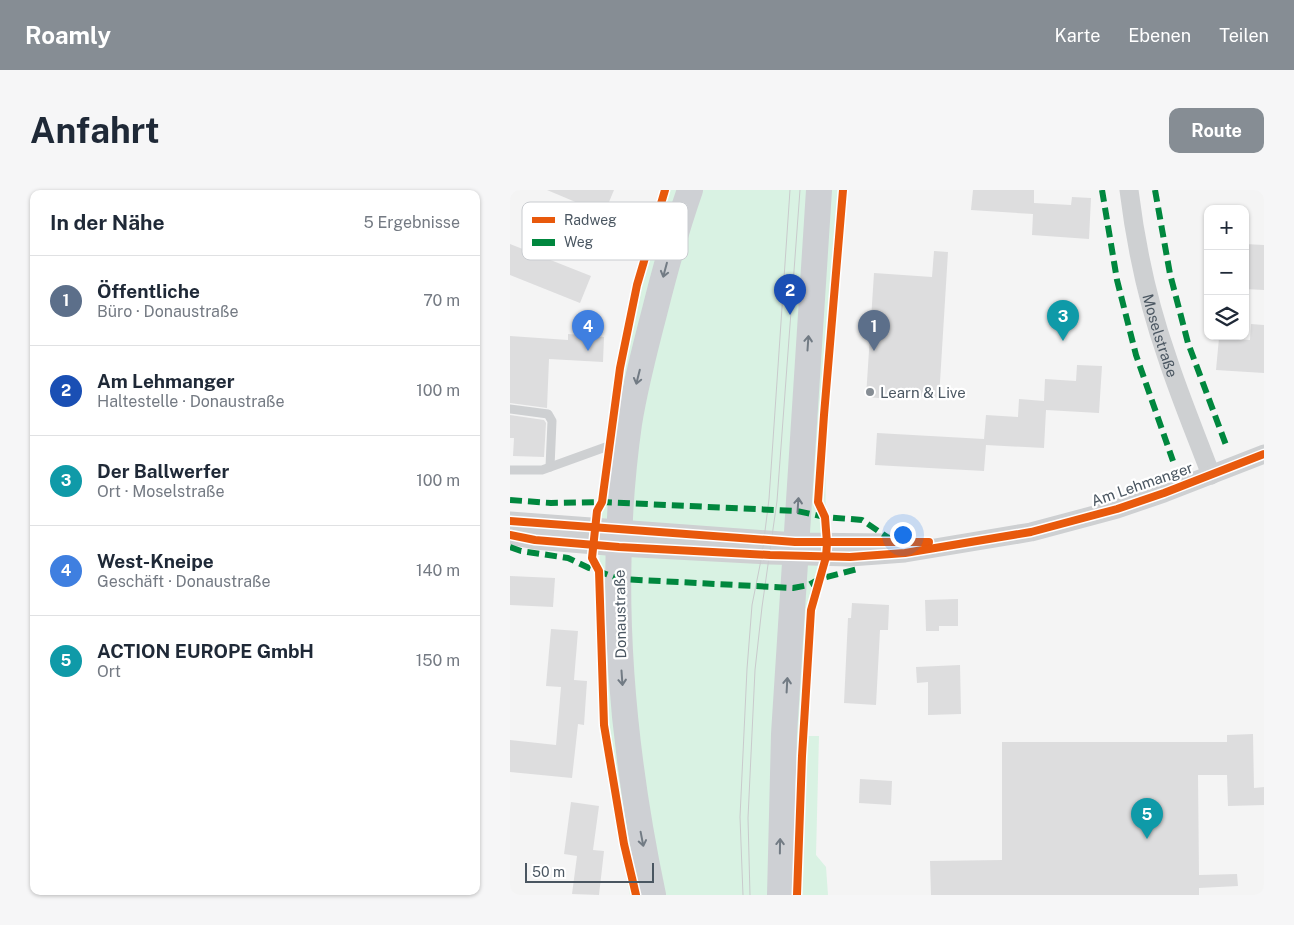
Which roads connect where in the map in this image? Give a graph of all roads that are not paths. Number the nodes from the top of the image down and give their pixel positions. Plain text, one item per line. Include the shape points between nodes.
1 (690, 190) edge
2 (819, 190) edge
3 (1129, 190) edge
4 (686, 202) edge
5 (668, 260) edge
6 (510, 409) edge
7 (627, 439) junction
8 (1264, 454) edge
9 (550, 468) junction
10 (510, 470) edge
11 (1211, 475) junction
12 (510, 521) edge
13 (510, 535) edge
14 (620, 538) junction
15 (795, 549) junction
16 (652, 895) edge
17 (780, 895) edge

1 -> 4 main road, Donaustraße
15 -> 2 main road
3 - 11 street, Moselstraße via 1153,313 1178,391
5 -> 7 main road, Donaustraße via 636,386
6 - 9 lane via 548,414 552,421
7 - 9 lane
7 - 14 main road, Donaustraße
8 - 11 street, Am Lehmanger
9 - 10 lane
11 - 15 street, Am Lehmanger via 1100,514 1031,532 905,553 850,557
12 - 14 street
13 - 14 street via 535,540
14 - 15 street, Am Lehmanger
14 -> 16 main road, Donaustraße via 621,666 627,739
17 -> 15 main road via 784,734

